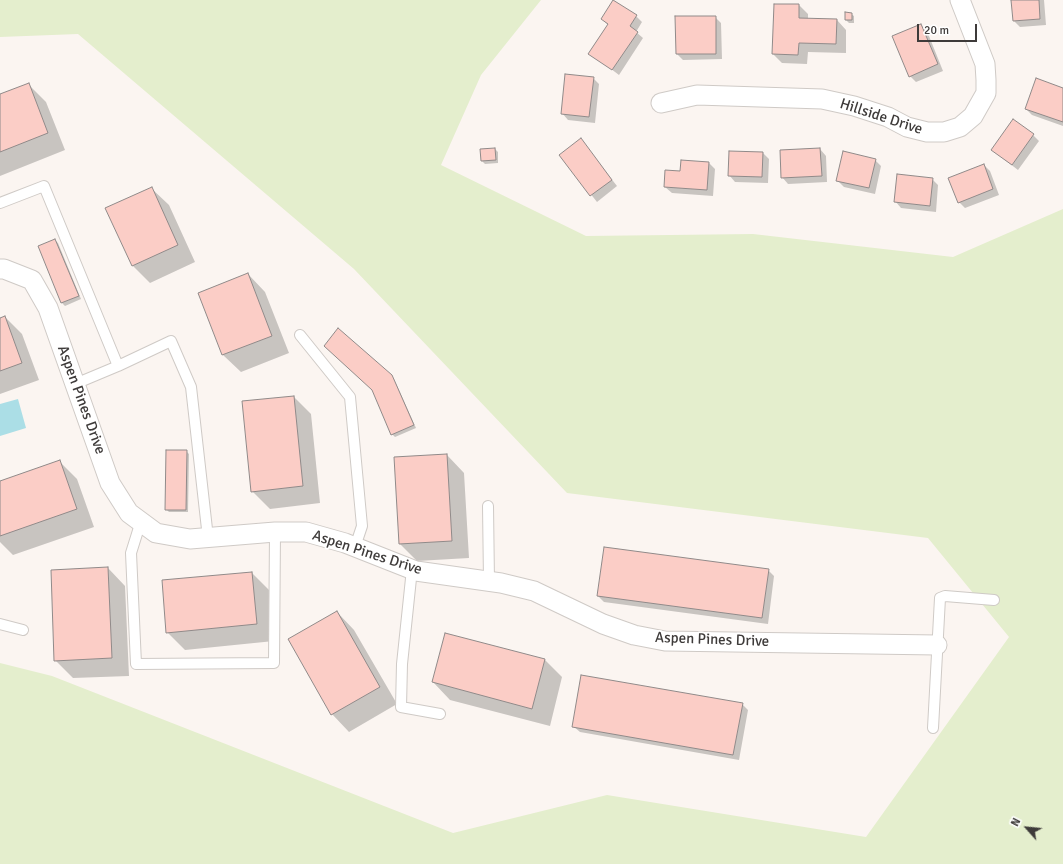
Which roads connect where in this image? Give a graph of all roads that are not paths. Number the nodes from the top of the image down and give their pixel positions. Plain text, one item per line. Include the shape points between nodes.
1 (960, 0) edge
2 (661, 103) dead end
3 (0, 203) edge
4 (0, 269) edge
5 (300, 335) dead end
6 (118, 366) junction
7 (75, 384) junction
8 (488, 506) dead end
9 (141, 521) junction
10 (275, 532) junction
11 (208, 538) junction
12 (354, 547) junction
13 (412, 569) junction
14 (489, 581) junction
15 (994, 600) dead end
16 (0, 624) edge
17 (23, 630) dead end
18 (937, 645) junction
19 (440, 714) dead end
20 (933, 728) dead end

1 - 2 street, Hillside Drive via 985,64 986,93 973,116 960,127 944,132 927,132 907,127 888,117 854,106 822,99 697,95
3 - 6 lane via 44,186
4 - 7 street, Aspen Pines Drive via 32,280 48,308
5 - 12 lane via 350,397 362,526
6 - 7 lane
6 - 11 lane via 171,341 191,387
7 - 9 street, Aspen Pines Drive via 110,483 129,513
8 - 14 lane
9 - 10 lane via 131,553 136,664 274,663
9 - 11 street, Aspen Pines Drive via 156,533 190,539
10 - 11 street, Aspen Pines Drive
10 - 12 street, Aspen Pines Drive via 306,532
12 - 13 street, Aspen Pines Drive
13 - 14 street, Aspen Pines Drive
13 - 19 lane via 402,664 401,707
14 - 18 street, Aspen Pines Drive via 534,591 603,624 634,635 664,641
15 - 18 lane via 945,596 940,598
16 - 17 lane
18 - 20 lane

